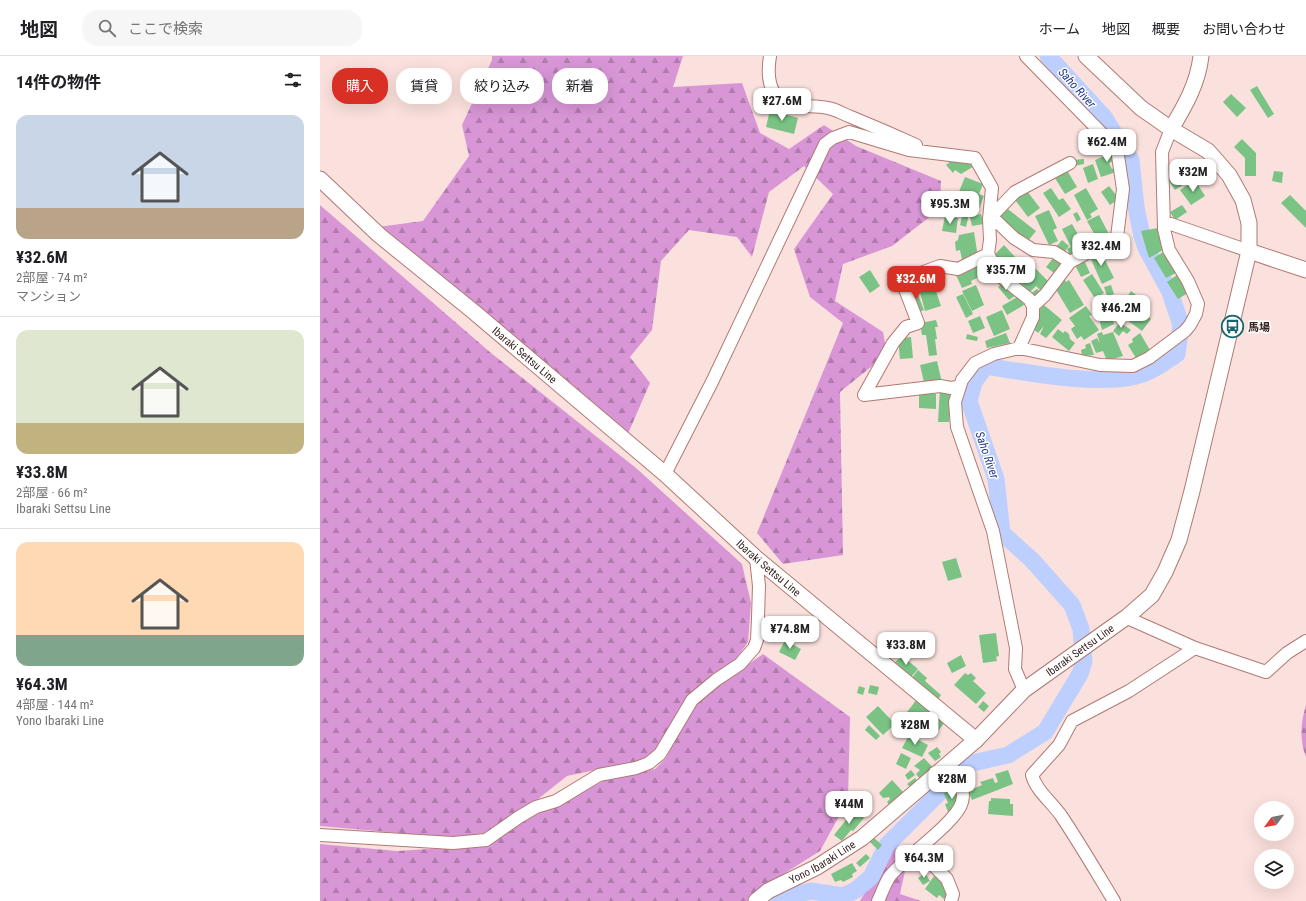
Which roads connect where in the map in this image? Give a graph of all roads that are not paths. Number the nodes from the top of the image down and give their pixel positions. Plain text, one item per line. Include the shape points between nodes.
1 (770, 56) edge
2 (1026, 56) edge
3 (1086, 56) edge
4 (1202, 56) edge
5 (1171, 129) junction
6 (935, 154) junction
7 (1070, 163) dead end
8 (320, 179) edge
9 (990, 218) junction
10 (1165, 222) junction
11 (1249, 251) junction
12 (988, 254) junction
13 (1070, 262) junction
14 (1306, 270) edge
15 (1033, 306) junction
16 (1019, 348) junction
17 (960, 386) junction
18 (665, 474) junction
19 (756, 558) junction
20 (1128, 616) junction
21 (1306, 641) edge
22 (1195, 648) junction
23 (1024, 690) junction
24 (976, 740) junction
25 (947, 764) junction
26 (320, 835) edge
27 (918, 850) junction
28 (756, 901) edge
29 (878, 901) edge
30 (951, 901) edge
31 (1114, 901) edge

1 - 6 street via 768,68 772,88 776,96 786,103 802,107 828,108
2 - 13 street via 1058,86 1086,119 1114,144 1118,153 1123,188 1118,237
3 - 5 main road via 1141,108
4 - 5 main road via 1189,99
5 - 10 street via 1162,152
5 - 11 main road, Ibaraki Settsu Line via 1208,151 1229,175 1243,200 1247,215
6 - 9 street via 975,158 992,188
6 - 18 street via 909,150 849,132 825,144 712,382
7 - 9 street via 1015,192
8 - 18 main road, Ibaraki Settsu Line via 378,235 474,312
9 - 12 street
9 - 13 street via 1033,250 1054,252
10 - 11 street
10 - 16 street via 1169,250 1188,281 1198,304 1196,314 1185,331 1149,358 1133,366 1100,365
11 - 14 main road
11 - 20 main road, Ibaraki Settsu Line via 1179,540 1152,595
12 - 15 street via 1000,276 1030,299
12 - 17 street via 958,269 940,266 910,277 905,289 918,323 906,327 893,343 864,395
13 - 15 street via 1045,295
15 - 16 street via 1033,317
16 - 17 street via 994,354 975,363
17 - 23 street via 955,402 957,427 993,530 1016,648 1015,669
18 - 19 main road, Ibaraki Settsu Line
19 - 24 main road, Ibaraki Settsu Line
19 - 26 street via 759,586 757,640 754,648 740,664 692,700 660,754 649,763 599,775 556,801 520,817 486,840 453,843
20 - 22 street
20 - 23 main road, Ibaraki Settsu Line
21 - 22 street via 1287,653 1266,672
22 - 31 street via 1130,691 1072,722 1059,745 1032,775 1035,785 1046,795 1061,816
23 - 24 main road, Ibaraki Settsu Line
24 - 25 main road, Yono Ibaraki Line
25 - 27 street via 961,782 962,801 958,810
25 - 28 main road, Yono Ibaraki Line via 862,838 817,867 768,891
27 - 29 street via 889,877
27 - 30 street via 947,879 953,894

